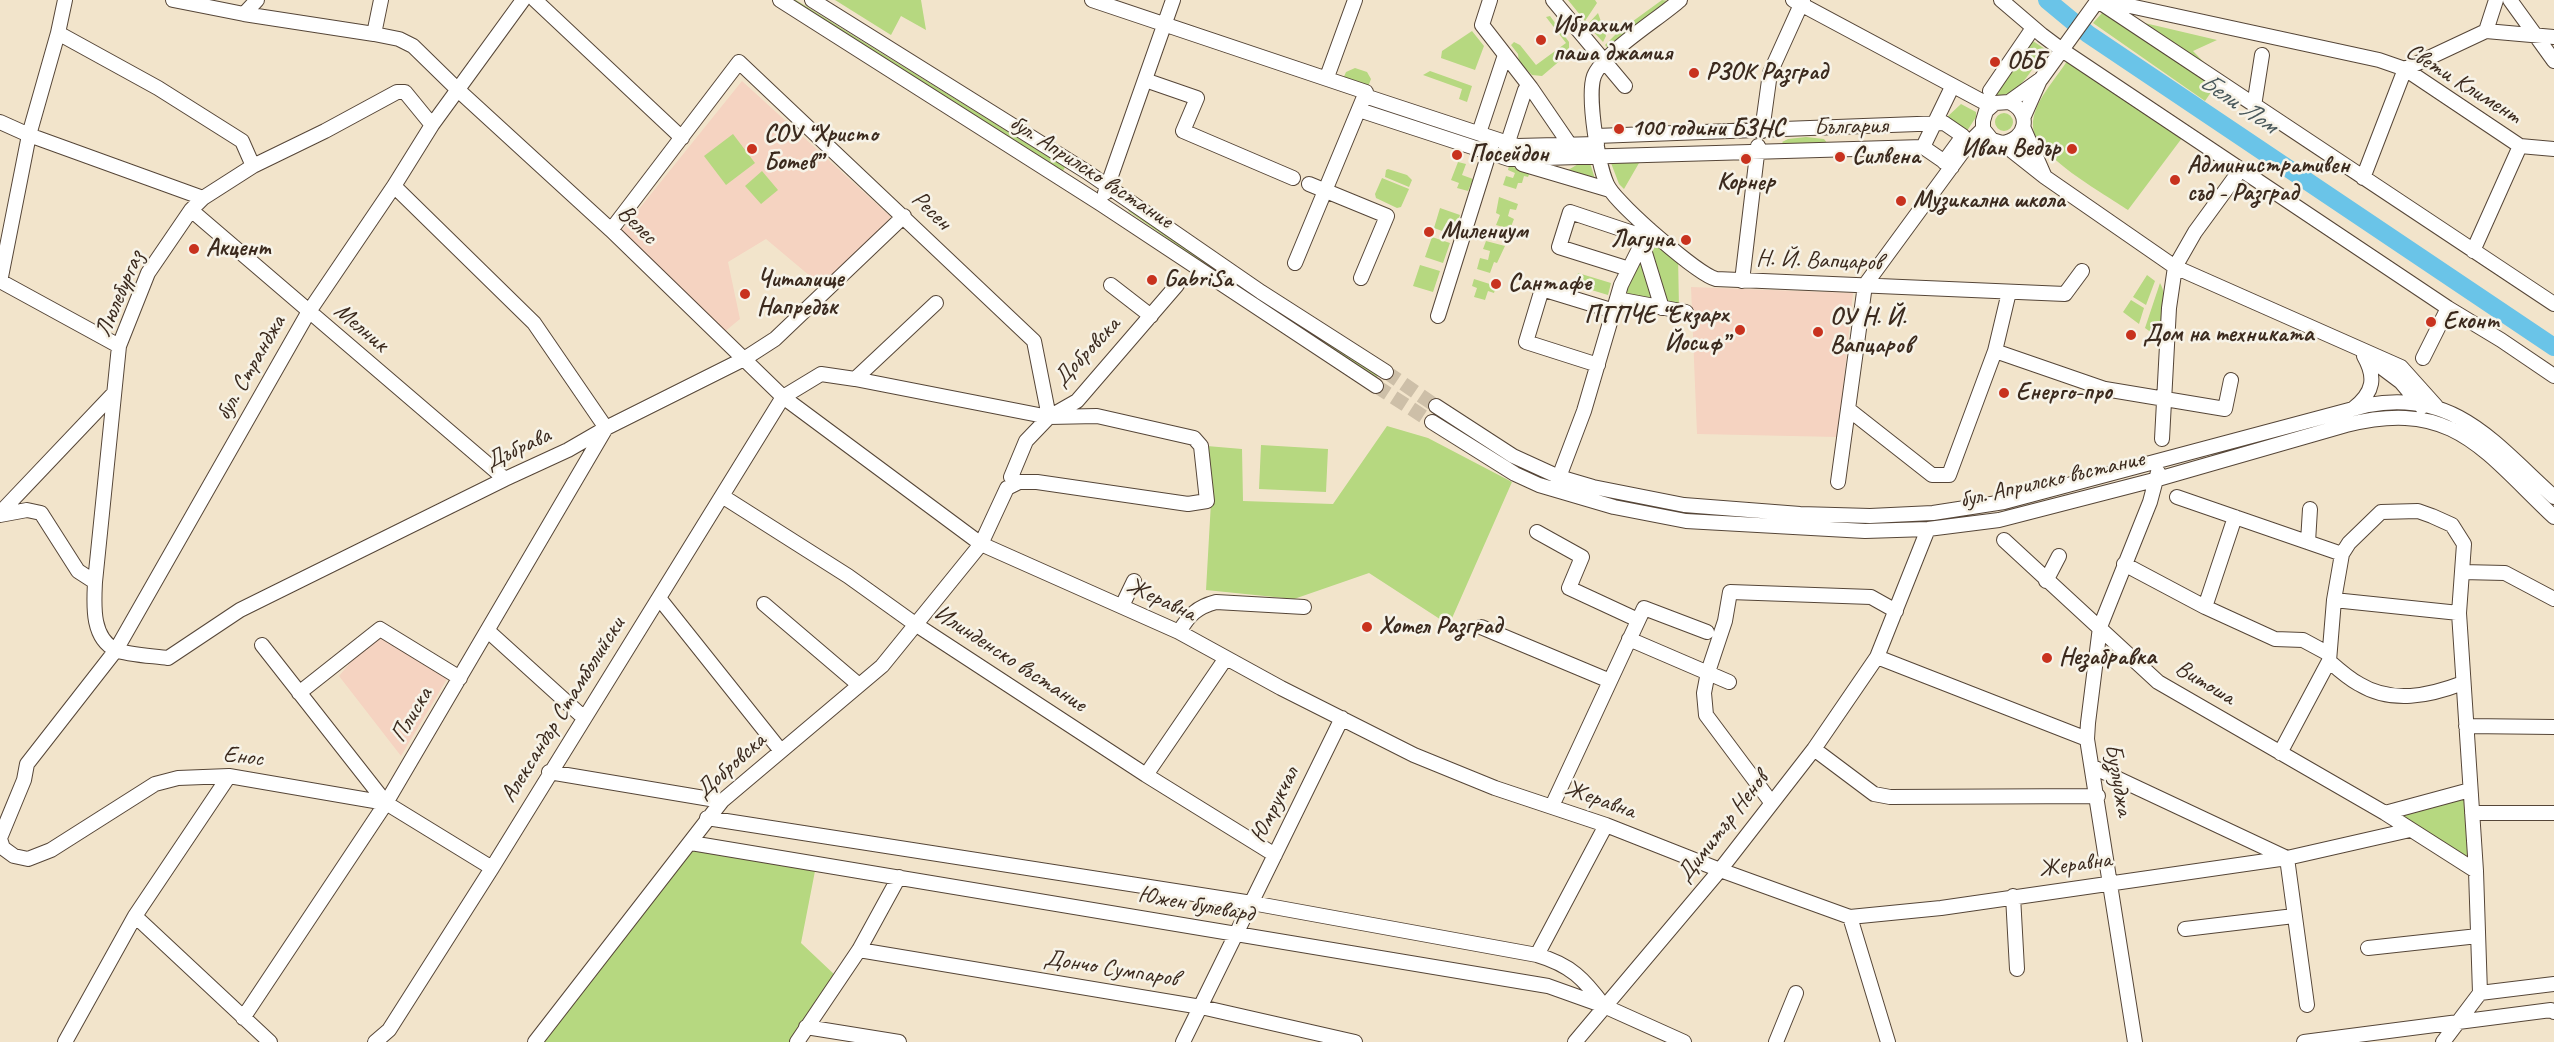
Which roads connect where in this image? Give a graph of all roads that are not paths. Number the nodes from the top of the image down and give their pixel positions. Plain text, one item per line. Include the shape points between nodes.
1 (65, 0) edge
2 (173, 0) edge
3 (257, 0) edge
4 (381, 0) edge
5 (523, 0) edge
6 (535, 0) edge
7 (780, 0) edge
8 (812, 0) edge
9 (1092, 0) edge
10 (1173, 0) edge
11 (1355, 0) edge
12 (1490, 0) edge
13 (1553, 0) edge
14 (1680, 0) edge
15 (2001, 0) edge
16 (2157, 0) edge
17 (2496, 0) edge
18 (2510, 0) edge
19 (1799, 1) edge
20 (2105, 1) edge
21 (2134, 6) junction
22 (244, 14) junction
23 (1166, 23) junction
24 (2033, 28) junction
25 (2486, 31) junction
26 (58, 33) junction
27 (374, 34) junction
28 (2538, 37) junction
29 (2554, 38) edge
30 (2062, 50) junction
31 (1505, 55) junction
32 (2262, 55) dead end
33 (1600, 56) junction
34 (2554, 60) edge
35 (2405, 69) junction
36 (1327, 77) junction
37 (2041, 79) junction
38 (1145, 80) junction
39 (1625, 86) dead end
40 (1952, 87) junction
41 (1531, 88) junction
42 (457, 89) junction
43 (1990, 91) dead end
44 (1365, 96) junction
45 (2009, 102) junction
46 (1991, 106) junction
47 (2254, 106) junction
48 (1359, 110) junction
49 (0, 122) edge
50 (1934, 123) junction
51 (2024, 123) junction
52 (432, 125) junction
53 (1764, 129) junction
54 (1983, 129) junction
55 (1479, 133) junction
56 (29, 135) junction
57 (682, 138) junction
58 (1494, 138) junction
59 (1967, 139) junction
60 (1508, 143) junction
61 (2002, 143) junction
62 (1570, 145) junction
63 (1597, 146) junction
64 (2520, 146) junction
65 (1923, 147) junction
66 (2554, 149) edge
67 (1761, 150) junction
68 (1500, 157) junction
69 (1583, 158) junction
70 (1948, 164) junction
71 (253, 166) junction
72 (2241, 169) junction
73 (1557, 174) junction
74 (2045, 177) junction
75 (1293, 178) dead end
76 (2363, 178) junction
77 (1309, 184) dead end
78 (394, 186) junction
79 (1107, 186) junction
80 (1610, 190) junction
81 (1326, 191) junction
82 (202, 198) junction
83 (1101, 204) junction
84 (190, 210) junction
85 (904, 216) junction
86 (611, 230) junction
87 (1645, 236) junction
88 (2473, 251) junction
89 (1295, 263) dead end
90 (2175, 267) junction
91 (1629, 269) junction
92 (2082, 272) dead end
93 (1361, 278) dead end
94 (0, 281) edge
95 (1742, 281) junction
96 (1111, 285) dead end
97 (1177, 285) dead end
98 (1865, 285) junction
99 (2009, 292) junction
100 (936, 303) dead end
101 (2554, 304) edge
102 (1615, 305) junction
103 (1662, 308) junction
104 (2448, 308) junction
105 (1686, 312) dead end
106 (308, 313) junction
107 (1151, 316) junction
108 (1438, 316) dead end
109 (2346, 343) junction
110 (119, 346) junction
111 (1995, 351) junction
112 (2364, 356) junction
113 (2423, 358) dead end
114 (744, 360) junction
115 (1598, 365) junction
116 (1386, 372) tunnel mouth
117 (2554, 376) edge
118 (855, 379) junction
119 (2231, 380) dead end
120 (2417, 385) junction
121 (1376, 386) tunnel mouth
122 (114, 393) junction
123 (783, 397) junction
124 (2164, 400) junction
125 (2418, 403) junction
126 (1436, 406) tunnel mouth
127 (2437, 407) junction
128 (1848, 409) junction
129 (2353, 409) junction
130 (2405, 416) junction
131 (1049, 417) junction
132 (1432, 422) tunnel mouth
133 (2443, 424) junction
134 (606, 428) junction
135 (2162, 439) dead end
136 (568, 450) junction
137 (2158, 461) junction
138 (582, 471) junction
139 (504, 479) junction
140 (2158, 479) junction
141 (1009, 482) junction
142 (1838, 482) dead end
143 (1557, 483) junction
144 (722, 496) junction
145 (2177, 497) dead end
146 (2554, 497) edge
147 (2310, 509) dead end
148 (0, 514) edge
149 (2235, 517) junction
150 (2554, 517) edge
151 (1928, 529) junction
152 (1537, 532) dead end
153 (2004, 540) dead end
154 (2308, 542) junction
155 (981, 544) junction
156 (2342, 554) junction
157 (2059, 556) dead end
158 (2124, 564) junction
159 (2462, 572) junction
160 (1134, 581) dead end
161 (2046, 581) junction
162 (95, 582) junction
163 (659, 598) junction
164 (2554, 598) edge
165 (2334, 600) junction
166 (764, 604) dead end
167 (1122, 606) junction
168 (1304, 607) dead end
169 (2205, 607) junction
170 (2458, 613) junction
171 (1892, 619) junction
172 (1638, 620) junction
173 (915, 624) junction
174 (1482, 627) dead end
175 (2100, 627) junction
176 (488, 631) junction
177 (1179, 632) junction
178 (1707, 632) dead end
179 (1629, 639) junction
180 (262, 645) dead end
181 (116, 650) junction
182 (1877, 657) junction
183 (1226, 658) junction
184 (2329, 658) junction
185 (1708, 672) junction
186 (460, 678) junction
187 (1610, 681) junction
188 (1729, 682) dead end
189 (2463, 683) junction
190 (860, 685) junction
191 (298, 693) junction
192 (583, 717) junction
193 (1342, 718) junction
194 (2466, 726) junction
195 (2554, 727) edge
196 (2087, 739) junction
197 (1814, 749) junction
198 (781, 751) junction
199 (2280, 753) junction
200 (27, 764) joint
201 (2093, 767) junction
202 (549, 772) junction
203 (1146, 775) junction
204 (229, 776) junction
205 (2470, 790) junction
206 (2098, 796) junction
207 (722, 801) junction
208 (1771, 802) junction
209 (386, 803) junction
210 (1552, 806) junction
211 (2385, 813) junction
212 (2472, 813) junction
213 (2554, 813) edge
214 (707, 818) junction
215 (1606, 825) junction
216 (2410, 830) junction
217 (0, 838) edge
218 (691, 843) junction
219 (1275, 855) junction
220 (2287, 858) junction
221 (492, 868) junction
222 (1720, 870) junction
223 (2476, 871) junction
224 (899, 877) junction
225 (2111, 883) junction
226 (2013, 896) junction
227 (1250, 907) junction
228 (135, 916) junction
229 (2294, 916) junction
230 (1850, 917) junction
231 (2185, 929) dead end
232 (1238, 932) junction
233 (2478, 936) junction
234 (2368, 948) dead end
235 (859, 950) junction
236 (1538, 956) junction
237 (2017, 969) dead end
238 (2554, 984) edge
239 (1796, 993) dead end
240 (2480, 993) junction
241 (2307, 1005) dead end
242 (1604, 1006) junction
243 (1201, 1007) junction
244 (2554, 1012) edge
245 (243, 1018) junction
246 (2460, 1022) junction
247 (806, 1027) junction
248 (65, 1042) edge
249 (270, 1042) edge
250 (375, 1042) edge
251 (535, 1042) edge
252 (797, 1042) edge
253 (899, 1042) edge
254 (1184, 1042) edge
255 (1355, 1042) edge
256 (1575, 1042) edge
257 (1684, 1042) edge
258 (1776, 1042) edge
259 (1888, 1042) edge
260 (2135, 1042) edge
261 (2304, 1042) edge
262 (2443, 1042) edge

1 - 26 street
2 - 22 street, Велес
3 - 22 street
4 - 27 street
5 - 42 street, бул. Странджа
6 - 57 street
7 - 83 street, бул. Априлско въстание
8 - 79 street, бул. Априлско въстание
9 - 23 street
10 - 23 street
11 - 36 street
12 - 31 street via 1482,25
13 - 33 street
14 - 33 street
15 - 24 street
16 - 21 street
17 - 25 street
18 - 28 street
19 - 40 street
19 - 53 street via 1770,73
20 - 21 street, Свети Климент
20 - 30 street
20 - 47 street
21 - 35 street, Свети Климент
22 - 27 street, Велес
23 - 36 street
23 - 38 street
24 - 30 street
24 - 43 street
25 - 28 street
25 - 35 street
26 - 56 street
26 - 71 street via 158,88 242,141
27 - 42 street, Велес via 413,46
28 - 29 street
28 - 34 street
30 - 37 street
30 - 72 street
31 - 41 street
31 - 55 street
32 - 47 street
33 - 39 street
33 - 63 street, Н. Й. Вапцаров via 1594,76
35 - 64 street, Свети Климент
35 - 76 street
36 - 44 street, България via 1366,92
37 - 45 street
37 - 51 street
38 - 75 street via 1197,98 1183,131
38 - 79 street
40 - 46 street
40 - 50 street
41 - 60 street via 1525,90
41 - 62 street
42 - 52 street, бул. Странджа
42 - 86 street, Велес
44 - 48 street
44 - 55 street, България
45 - 46 street
45 - 51 street via 2016,104
46 - 54 street
47 - 76 street
48 - 68 street, България
48 - 81 street
49 - 56 street
50 - 53 street, България
50 - 59 street, България via 1944,123
50 - 65 street
51 - 61 street via 2015,140
51 - 74 street
52 - 71 street, Люлебургаз via 405,92 397,92
52 - 78 street, бул. Странджа
53 - 63 street, България
53 - 67 street via 1775,133 1778,141 1775,148
54 - 59 street
54 - 61 street via 1992,140
55 - 58 street, България
56 - 82 street
56 - 94 street
57 - 85 street, Ресен via 739,62
57 - 86 street
58 - 60 street, България
58 - 68 street
59 - 70 street
60 - 62 street, България
60 - 68 street
61 - 74 street
62 - 63 street, България
63 - 67 street, България
63 - 69 street, България
63 - 80 street, Н. Й. Вапцаров via 1602,174
64 - 66 street, Свети Климент
64 - 88 street
65 - 67 street, България
65 - 70 street, България
67 - 95 street
68 - 69 street, България
68 - 73 street
68 - 108 street
69 - 73 street
70 - 98 street
71 - 82 street, Люлебургаз
72 - 90 street
72 - 104 street
73 - 80 street
74 - 90 street
76 - 88 street
77 - 81 street
78 - 106 street, бул. Странджа
78 - 134 street via 534,323
79 - 83 street
79 - 116 street, бул. Априлско въстание
80 - 87 street, Н. Й. Вапцаров
81 - 89 street
81 - 93 street via 1387,216
82 - 84 street, Люлебургаз
83 - 121 street, бул. Априлско въстание
84 - 106 street, Мелник
84 - 110 street, Люлебургаз via 148,273
85 - 114 street, Дъбрава via 775,339
85 - 131 street, Ресен via 1034,341
86 - 114 street, Велес
87 - 91 street
87 - 91 street via 1570,213 1559,247
87 - 95 street, Н. Й. Вапцаров via 1702,274
87 - 103 street
88 - 101 street
90 - 109 street
90 - 124 street
91 - 102 street
92 - 99 street, Н. Й. Вапцаров via 2065,294
94 - 110 street
95 - 98 street, Н. Й. Вапцаров
96 - 107 street
97 - 107 street, Добровска
98 - 99 street, Н. Й. Вапцаров
98 - 128 street
99 - 111 street
100 - 118 street
102 - 103 street
102 - 115 street
102 - 115 street via 1542,289 1526,342
103 - 105 street
104 - 113 street
104 - 117 street
106 - 139 street, Мелник
106 - 181 street, бул. Странджа
107 - 131 street, Добровска via 1077,401
109 - 112 street
109 - 120 street via 2401,367
110 - 122 street, Люлебургаз
111 - 124 street via 2105,389
111 - 128 street via 1949,476 1932,475
112 - 125 street via 2401,382
112 - 129 street via 2372,373 2372,387
114 - 123 street, Велес
114 - 134 street, Дъбрава
115 - 143 street
118 - 123 street via 820,374
118 - 131 street
119 - 124 street via 2225,409
120 - 125 street
120 - 127 street
122 - 148 street
122 - 162 street, Люлебургаз
123 - 144 street, Александър Стамболийски
123 - 155 street, Жеравна
124 - 135 street
125 - 127 street, бул. Априлско въстание
125 - 129 street, бул. Априлско въстание via 2391,402
125 - 130 street
125 - 133 street
126 - 143 street, бул. Априлско въстание
127 - 146 street, бул. Априлско въстание via 2485,434
128 - 142 street
129 - 137 street, бул. Априлско въстание
130 - 133 street, бул. Априлско въстание
130 - 140 street, бул. Априлско въстание via 2360,421
131 - 141 street, Добровска via 1026,441
131 - 141 street via 1098,416 1194,438 1201,446 1207,501 1188,504
132 - 143 street, бул. Априлско въстание via 1515,474
133 - 150 street, бул. Априлско въстание via 2481,449
134 - 136 street, Дъбрава
134 - 138 street, Плиска
136 - 138 street
136 - 139 street, Дъбрава
137 - 140 street
137 - 143 street, бул. Априлско въстание via 1995,504 1933,513 1870,516 1684,505
138 - 176 street, Плиска
139 - 181 street, Дъбрава via 240,610 168,658
140 - 151 street, бул. Априлско въстание via 1999,520
140 - 158 street, Бузлуджа
141 - 155 street, Добровска
143 - 151 street, бул. Априлско въстание via 1614,507 1686,521 1855,531
144 - 163 street, Александър Стамболийски
144 - 173 street, Илинденско въстание
145 - 149 street
147 - 154 street
148 - 162 street via 27,510 41,513 78,571
149 - 154 street
149 - 169 street
151 - 171 street, Димитър Ненов
152 - 172 street via 1582,557 1569,588
153 - 161 street, Витоша
154 - 156 street
155 - 167 street, Жеравна
155 - 173 street, Добровска
156 - 159 street via 2381,512 2418,511 2452,525 2464,544
156 - 165 street
157 - 161 street
158 - 169 street
158 - 175 street, Бузлуджа
159 - 164 street via 2505,573
159 - 170 street
160 - 167 street
161 - 175 street, Витоша
162 - 181 street, Люлебургаз via 99,634
163 - 192 street, Александър Стамболийски
163 - 198 street
165 - 170 street
165 - 184 street
166 - 190 street
167 - 177 street, Жеравна
168 - 177 street via 1216,602 1190,615
169 - 184 street via 2275,639 2303,640
170 - 189 street
171 - 182 street, Димитър Ненов
171 - 185 street via 1871,597 1730,592
172 - 178 street via 1644,608
172 - 179 street
173 - 190 street, Добровска via 882,666
173 - 203 street, Илинденско въстание
174 - 187 street
175 - 196 street, Бузлуджа
175 - 199 street, Витоша via 2158,682
176 - 186 street, Плиска
176 - 192 street
177 - 183 street, Жеравна
179 - 185 street
179 - 187 street
180 - 191 street
181 - 200 street, бул. Странджа
182 - 196 street
182 - 197 street, Димитър Ненов
183 - 193 street, Жеравна
183 - 203 street
184 - 189 street via 2360,685 2384,694 2407,697 2436,693
184 - 199 street
185 - 188 street
185 - 208 street via 1704,693 1706,715
186 - 191 street via 380,629
186 - 209 street, Плиска
187 - 210 street
189 - 194 street
190 - 198 street, Добровска
191 - 209 street
192 - 202 street, Александър Стамболийски
193 - 210 street, Жеравна via 1414,755
193 - 219 street, Юмрукчал
194 - 195 street
194 - 205 street
196 - 201 street, Бузлуджа
197 - 206 street via 1874,794 1890,797
197 - 208 street, Димитър Ненов
198 - 207 street, Добровска
199 - 211 street, Витоша
200 - 217 street, Енос
201 - 206 street, Бузлуджа
201 - 220 street
202 - 207 street
202 - 221 street, Александър Стамболийски
203 - 219 street, Илинденско въстание
204 - 209 street, Енос
204 - 217 street, Енос via 178,778 155,784 51,850 28,859 3,848
204 - 228 street
205 - 211 street
205 - 212 street
206 - 225 street, Бузлуджа
207 - 214 street, Добровска
208 - 222 street, Димитър Ненов
209 - 221 street, Енос
209 - 245 street, Плиска
210 - 215 street, Жеравна
211 - 216 street, Витоша
212 - 213 street
212 - 223 street
214 - 218 street, Добровска
214 - 227 street
215 - 222 street, Жеравна
215 - 236 street
216 - 220 street, Жеравна
216 - 223 street
218 - 224 street, Южен булевард
218 - 251 street, Добровска
219 - 227 street, Юмрукчал
220 - 225 street, Жеравна
220 - 229 street
221 - 250 street, Александър Стамболийски via 389,1030
222 - 230 street, Жеравна
222 - 242 street, Димитър Ненов
223 - 233 street
224 - 232 street, Южен булевард
224 - 235 street
225 - 226 street, Жеравна
225 - 260 street, Бузлуджа
226 - 230 street, Жеравна
226 - 237 street
227 - 232 street, Юмрукчал
227 - 236 street
228 - 245 street
228 - 248 street
229 - 231 street
229 - 241 street
230 - 259 street
232 - 242 street, Южен булевард via 1548,986
232 - 243 street
233 - 234 street
233 - 240 street
235 - 243 street, Дончо Сумпаров
235 - 247 street
236 - 242 street via 1570,969
238 - 240 street
239 - 258 street
240 - 246 street
242 - 256 street, Димитър Ненов
242 - 257 street, Южен булевард
243 - 254 street
243 - 255 street, Дончо Сумпаров
244 - 246 street
245 - 249 street
246 - 261 street
246 - 262 street
247 - 252 street
247 - 253 street

